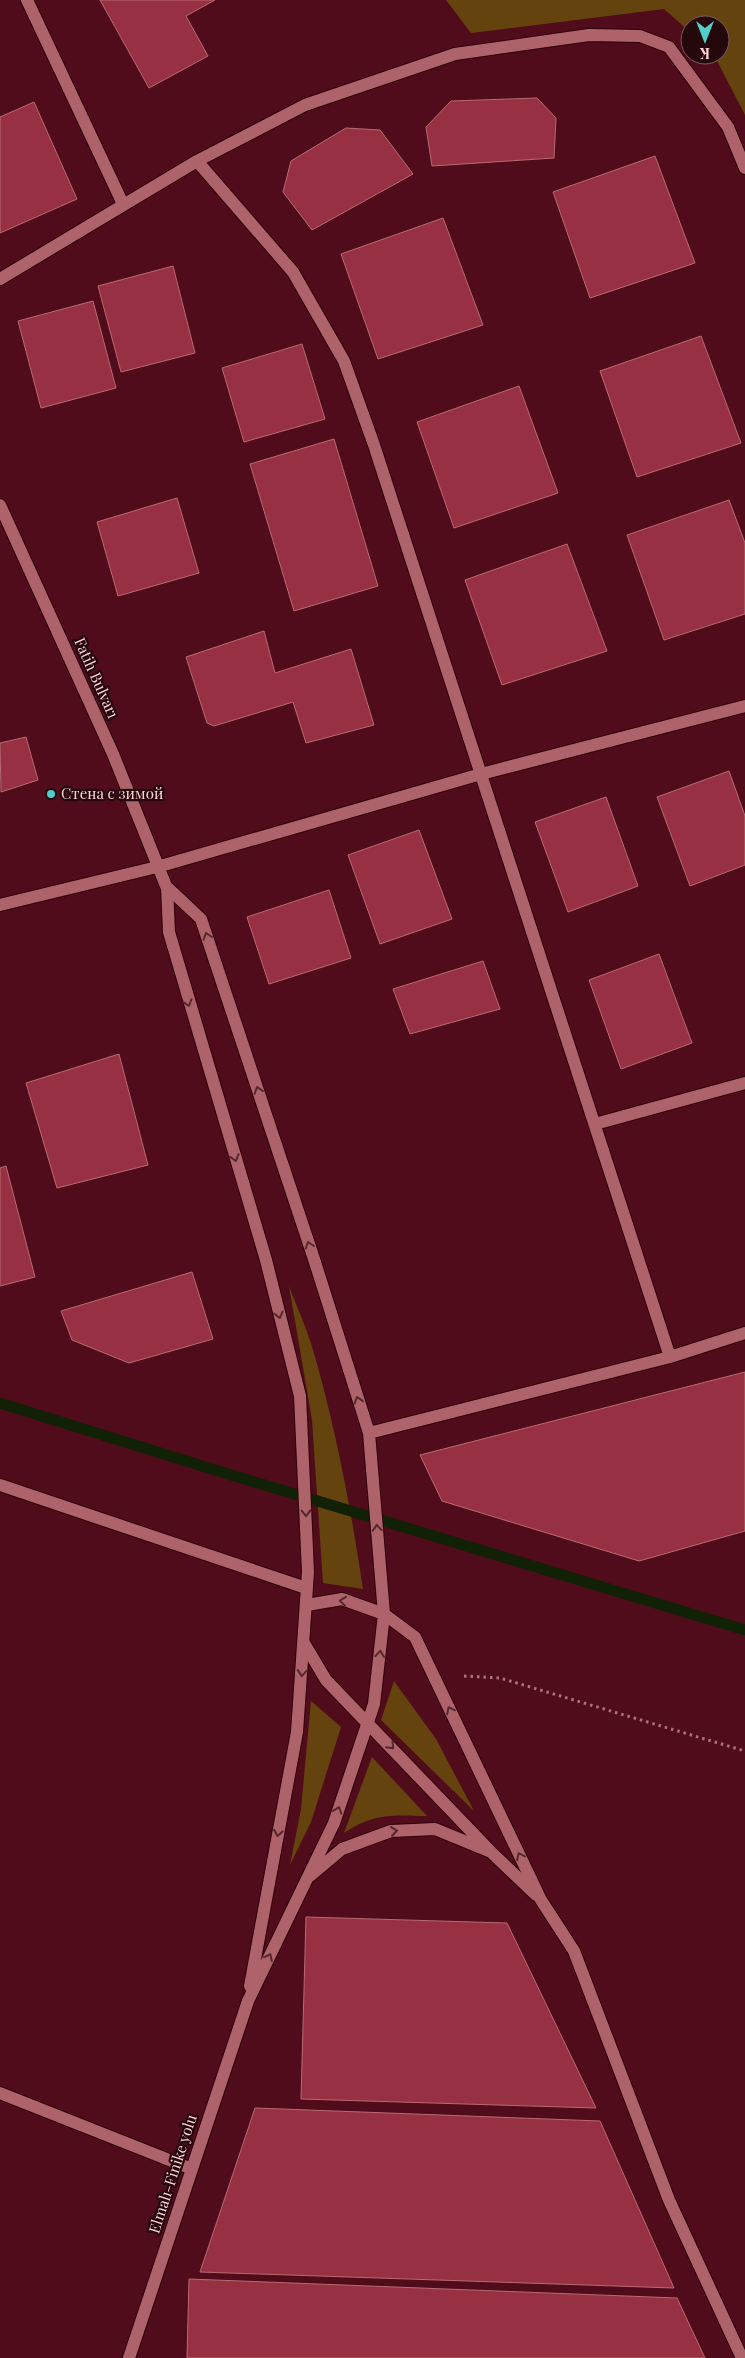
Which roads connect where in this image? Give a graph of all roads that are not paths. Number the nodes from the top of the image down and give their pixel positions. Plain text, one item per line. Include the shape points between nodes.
1 (27, 0) edge
2 (744, 159) edge
3 (197, 161) junction
4 (123, 204) junction
5 (0, 278) edge
6 (0, 505) edge
7 (745, 706) edge
8 (481, 774) junction
9 (157, 867) junction
10 (167, 887) junction
11 (0, 905) edge
12 (745, 1083) edge
13 (595, 1124) junction
14 (745, 1333) edge
15 (670, 1357) junction
16 (369, 1433) junction
17 (0, 1485) edge
18 (306, 1588) junction
19 (307, 1605) junction
20 (384, 1614) junction
21 (304, 1643) junction
22 (368, 1722) junction
23 (491, 1852) junction
24 (307, 1878) junction
25 (542, 1900) junction
26 (248, 2001) junction
27 (0, 2092) edge
28 (192, 2169) junction
29 (129, 2358) edge
30 (742, 2358) edge

1 - 4 street
2 - 3 street via 728,126 669,47 640,36 589,35 455,54 305,105
3 - 4 street
3 - 8 street via 293,272 344,361
4 - 5 street
6 - 9 street, Fatih Bulvarı via 113,754
7 - 8 street
8 - 9 street
8 - 13 street
9 - 10 street
9 - 11 street
16 -> 10 street via 202,918
10 -> 18 street via 169,932 266,1260 300,1396
12 - 13 street
13 - 15 street
14 - 15 street
15 - 16 street
20 -> 16 street
17 - 18 street
18 - 19 street
20 -> 19 street via 342,1599
19 - 21 street
22 -> 20 street via 374,1704
25 -> 20 street via 415,1637
21 - 22 street via 326,1680
21 -> 26 street via 297,1732
22 -> 23 street
24 -> 22 street via 334,1823
24 -> 23 street via 342,1849 391,1831 435,1829
23 - 25 street
26 -> 24 street
25 - 30 street via 574,1951 669,2200
26 - 28 street, Elmalı-Finike yolu
27 - 28 street
28 - 29 street, Elmalı-Finike yolu

